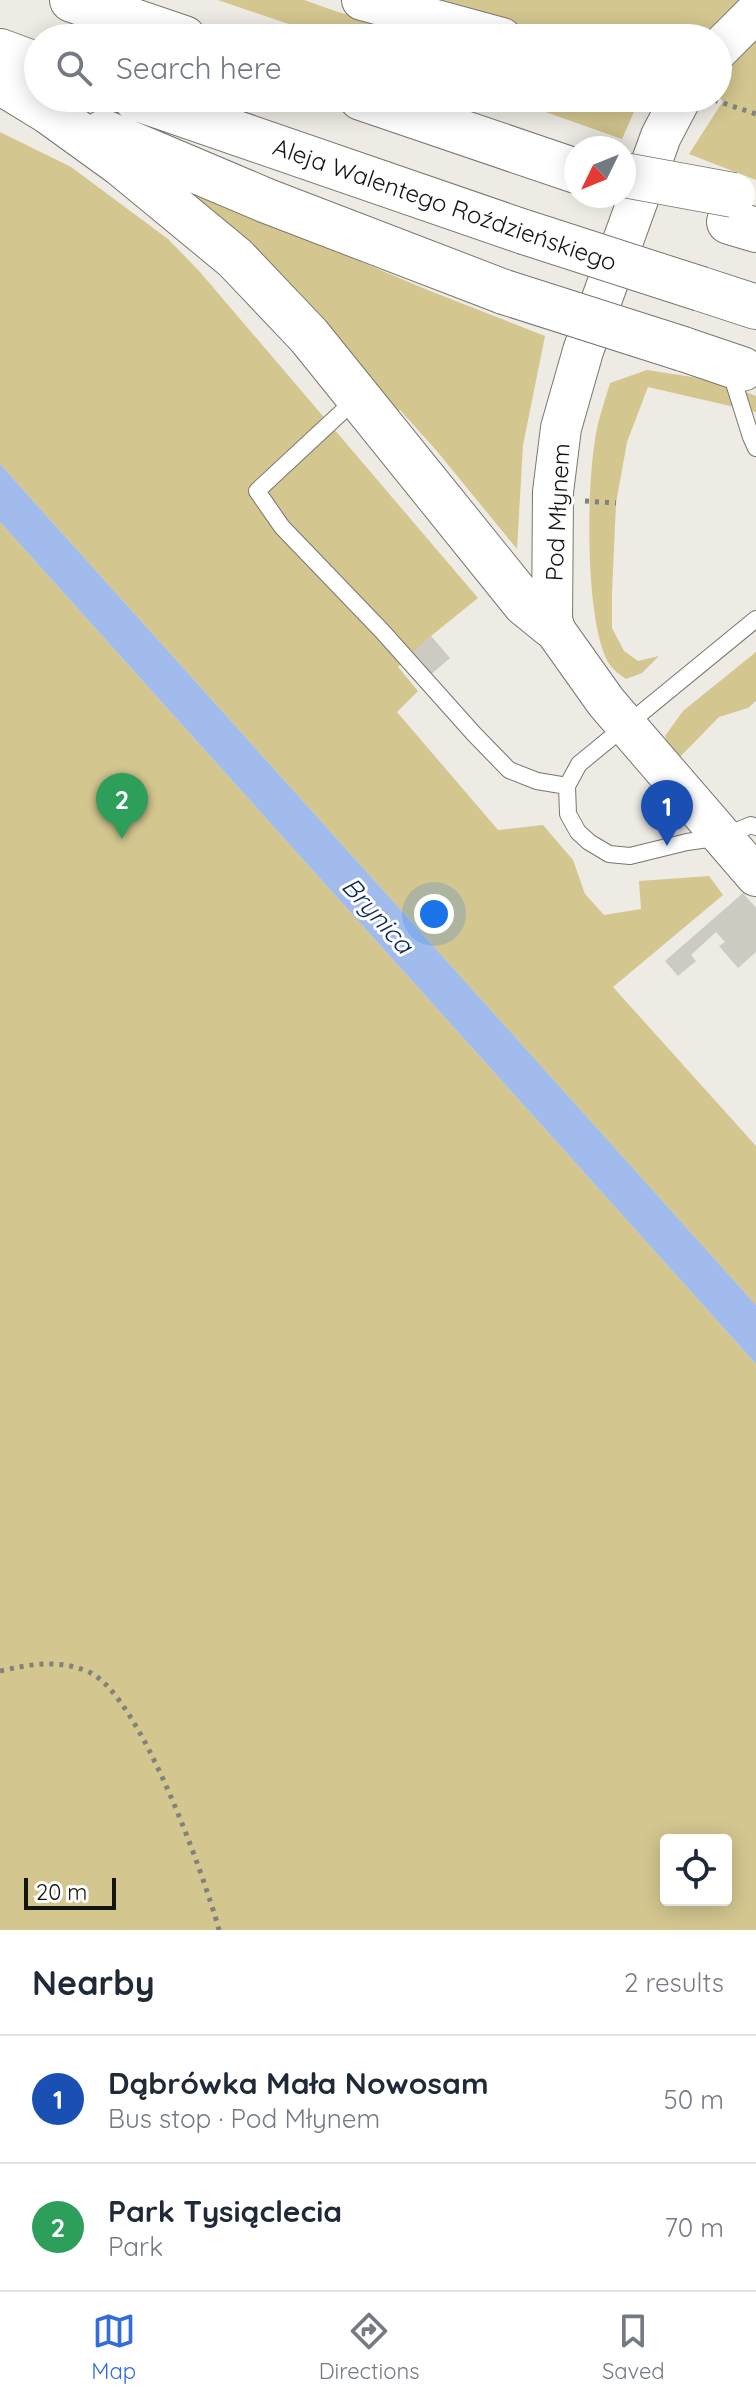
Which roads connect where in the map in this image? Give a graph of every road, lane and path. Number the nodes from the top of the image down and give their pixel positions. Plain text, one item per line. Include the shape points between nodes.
1 (72, 0) edge
2 (362, 0) edge
3 (756, 12) edge
4 (143, 24) edge
5 (450, 24) edge
6 (732, 36) edge
7 (0, 51) edge
8 (24, 60) edge
9 (0, 82) edge
10 (24, 97) edge
11 (49, 112) joint
12 (176, 112) edge
13 (403, 112) edge
14 (674, 112) edge
15 (564, 166) edge
16 (636, 179) edge
17 (636, 190) edge
18 (744, 212) edge
19 (756, 307) edge
20 (749, 371) edge
21 (359, 396) junction
22 (756, 448) edge
23 (578, 500) dead end
24 (616, 503) dead end
25 (756, 619) edge
26 (552, 626) junction
27 (626, 726) junction
28 (567, 786) junction
29 (739, 832) edge
30 (756, 876) edge
31 (0, 1671) edge
32 (219, 1930) edge

1 - 4 highway
2 - 5 street
3 - 6 street
7 - 8 highway
9 - 10 highway
11 - 20 highway, bridge via 504,292
11 - 21 highway via 235,258
12 - 19 highway, Aleja Walentego Roździeńskiego, bridge
13 - 15 highway
14 - 26 street, Pod Młynem via 583,351 561,428 553,492
16 - 18 highway, bridge
17 - 18 highway
20 - 22 lane via 734,383
21 - 26 highway via 525,604
21 - 28 lane via 257,491 282,527 509,770
23 - 24 path
25 - 27 lane
26 - 27 street
27 - 28 lane via 579,764
27 - 29 street
28 - 29 lane via 568,814 578,832 609,854 630,856
29 - 30 street
31 - 32 path via 35,1663 64,1664 92,1673 115,1696 161,1773

